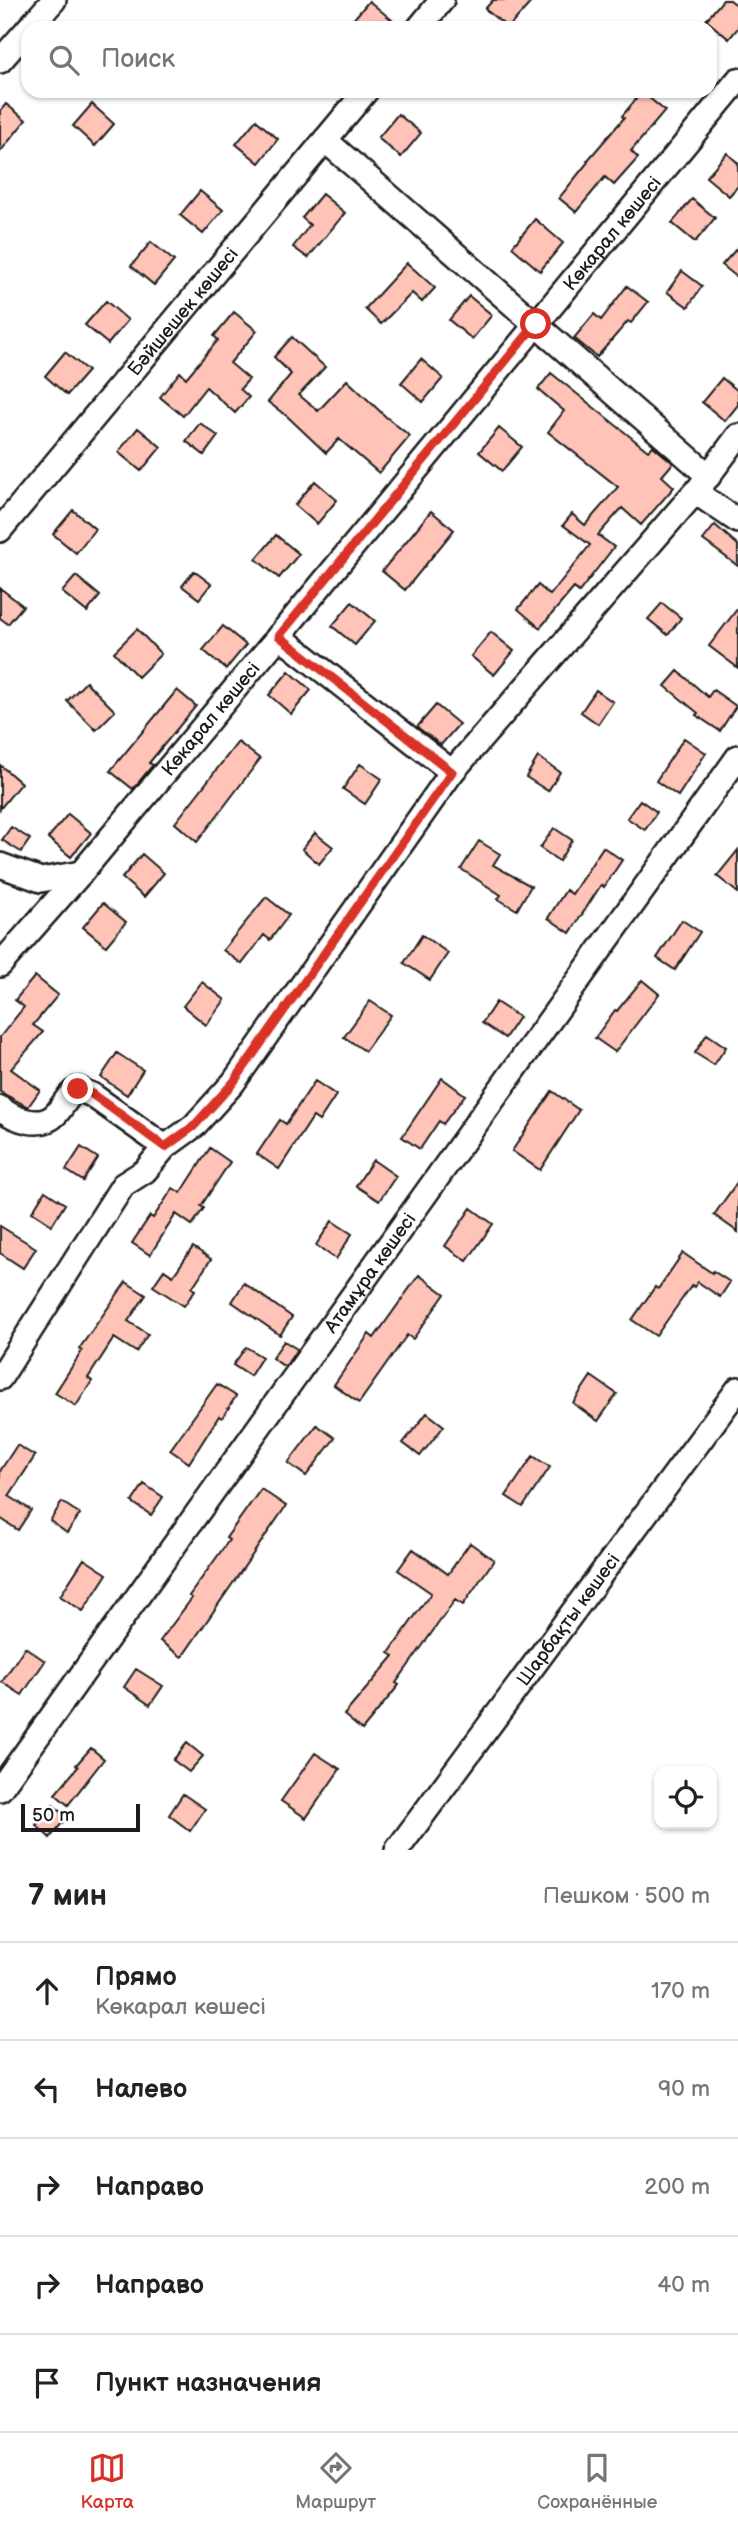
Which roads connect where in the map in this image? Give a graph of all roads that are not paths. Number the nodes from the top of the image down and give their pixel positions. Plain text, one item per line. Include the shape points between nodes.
1 (54, 0) edge
2 (442, 0) edge
3 (36, 21) edge
4 (425, 21) edge
5 (21, 38) edge
6 (0, 61) edge
7 (738, 80) edge
8 (360, 98) edge
9 (325, 140) junction
10 (536, 324) junction
11 (738, 436) edge
12 (702, 484) junction
13 (738, 521) edge
14 (0, 530) edge
15 (279, 636) junction
16 (738, 757) edge
17 (452, 772) junction
18 (0, 865) edge
19 (81, 873) junction
20 (0, 965) edge
21 (0, 1108) edge
22 (165, 1147) junction
23 (0, 1378) edge
24 (738, 1389) edge
25 (0, 1789) edge
26 (397, 1850) edge

1 - 3 street
2 - 4 street
5 - 6 street
7 - 10 street, Көкарал көшесі
8 - 9 street, Бәйшешек көшесі
9 - 10 street
9 - 14 street, Бәйшешек көшесі
10 - 12 street
10 - 15 street, Көкарал көшесі
11 - 12 street
12 - 13 street
12 - 17 street
15 - 17 street
15 - 19 street, Көкарал көшесі
16 - 25 street, Атамұра көшесі
17 - 22 street via 233,1083 194,1126
18 - 19 street via 41,880
19 - 20 street, Көкарал көшесі
21 - 22 street via 26,1121 43,1122 78,1089 92,1094
22 - 23 street via 145,1171 123,1185
24 - 26 street, Шарбақты көшесі

